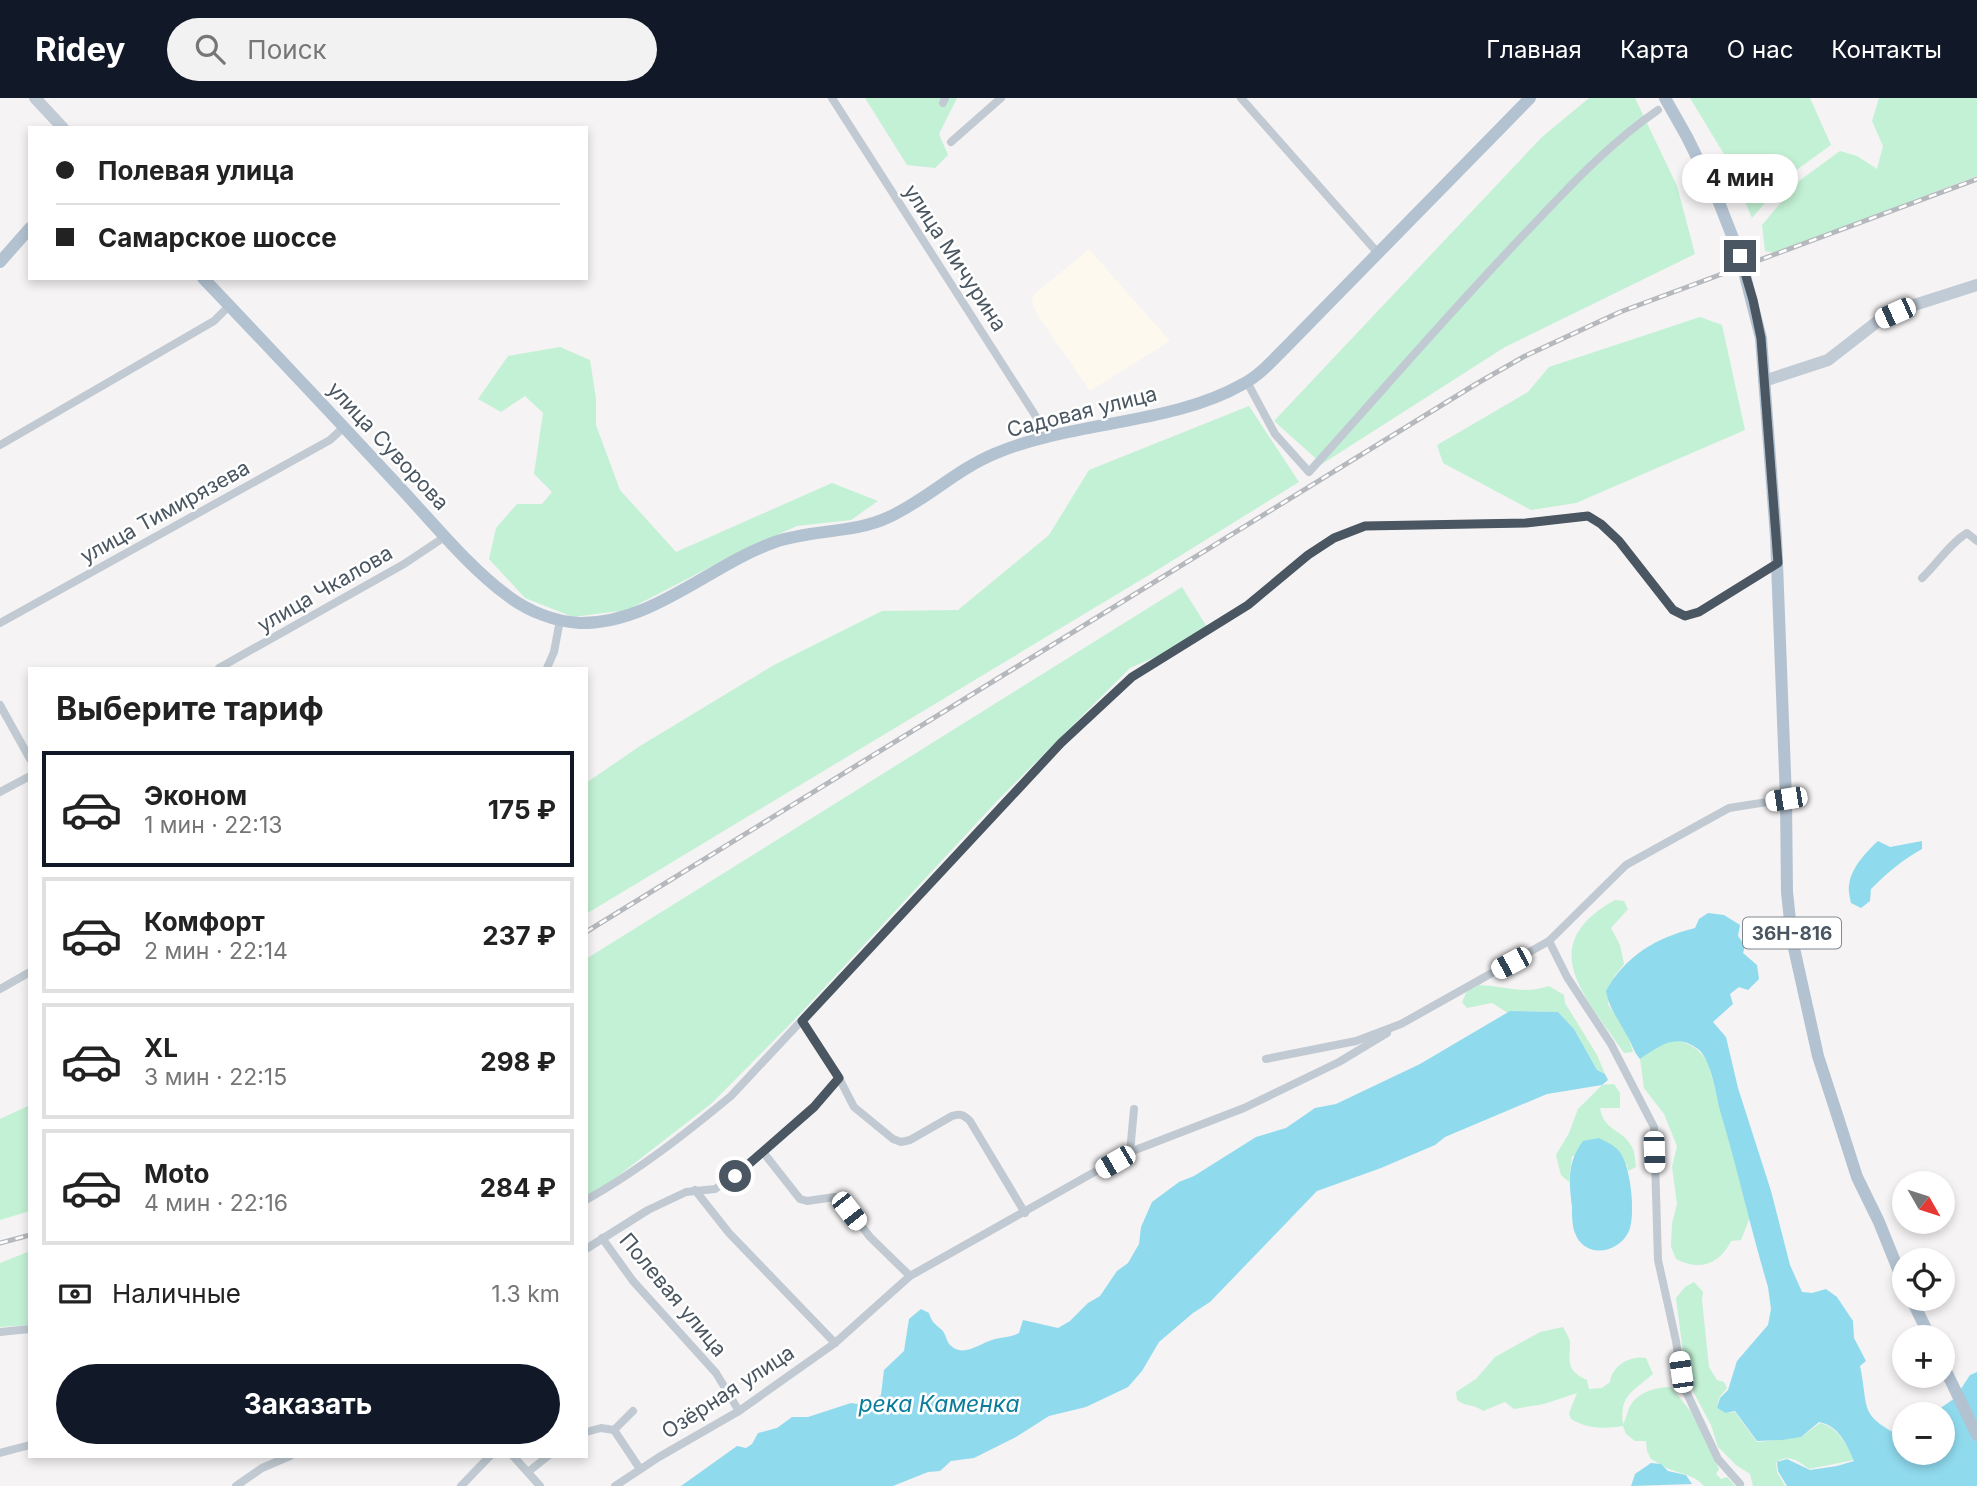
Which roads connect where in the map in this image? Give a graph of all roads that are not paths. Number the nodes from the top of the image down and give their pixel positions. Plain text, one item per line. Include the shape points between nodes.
1 (35, 98) edge
2 (832, 98) edge
3 (1001, 98) edge
4 (1241, 98) edge
5 (1530, 98) edge
6 (1665, 98) edge
7 (1658, 110) dead end
8 (61, 126) edge
9 (951, 142) dead end
10 (28, 230) edge
11 (1377, 252) junction
12 (0, 262) edge
13 (205, 280) edge
14 (1977, 285) edge
15 (229, 306) junction
16 (1764, 381) junction
17 (1247, 382) junction
18 (344, 427) junction
19 (1049, 437) junction
20 (0, 445) edge
21 (446, 536) junction
22 (1977, 541) edge
23 (1778, 563) junction
24 (1922, 578) dead end
25 (560, 620) junction
26 (0, 623) edge
27 (221, 667) edge
28 (547, 667) edge
29 (0, 705) edge
30 (28, 755) edge
31 (28, 777) edge
32 (0, 792) edge
33 (1786, 799) junction
34 (1549, 940) junction
35 (28, 973) edge
36 (0, 989) edge
37 (802, 1021) junction
38 (1401, 1024) junction
39 (1266, 1059) dead end
40 (839, 1078) junction
41 (1134, 1109) dead end
42 (763, 1152) junction
43 (1130, 1152) junction
44 (695, 1189) junction
45 (588, 1199) edge
46 (1025, 1213) junction
47 (602, 1238) junction
48 (588, 1248) edge
49 (1892, 1254) edge
50 (910, 1276) junction
51 (28, 1329) edge
52 (0, 1332) edge
53 (835, 1343) junction
54 (1954, 1388) edge
55 (633, 1411) dead end
56 (739, 1411) junction
57 (614, 1430) junction
58 (588, 1431) edge
59 (1977, 1435) edge
60 (28, 1446) edge
61 (0, 1453) edge
62 (285, 1458) edge
63 (487, 1458) edge
64 (515, 1458) edge
65 (546, 1458) edge
66 (640, 1469) junction
67 (528, 1472) junction
68 (1740, 1484) dead end
69 (236, 1486) edge
70 (461, 1486) edge
71 (540, 1486) edge
72 (615, 1486) edge

1 - 8 street
2 - 19 street, улица Мичурина
3 - 9 street
4 - 11 street
5 - 11 main road, Садовая улица
6 - 16 main road, 36Н-816 via 1718,200 1740,256 1761,338
7 - 17 street via 1607,152 1508,250 1309,472 1275,434
10 - 12 main road
11 - 17 main road, Садовая улица
13 - 15 main road, улица Суворова
14 - 16 street via 1882,318 1828,360
15 - 18 main road, улица Суворова
15 - 20 street via 214,321
16 - 23 main road, 36Н-816
17 - 19 main road, Садовая улица via 1186,406
18 - 21 main road, улица Суворова
18 - 26 street, улица Тимирязева via 330,440
19 - 25 main road, Садовая улица via 972,464 886,519 775,542 613,620
21 - 25 main road, улица Суворова via 508,596
21 - 27 street, улица Чкалова
22 - 24 street via 1967,533 1954,541
23 - 33 main road, 36Н-816
23 - 37 street via 1685,616 1673,610 1619,541 1588,516 1526,523 1365,526 1334,538 1248,605 1132,677 1061,743
25 - 28 street
29 - 30 street
31 - 32 street
33 - 34 street via 1729,808 1626,865
33 - 49 main road, 36Н-816 via 1792,939 1818,1056 1857,1177
34 - 38 street
34 - 68 street via 1654,1126 1658,1260 1682,1383 1718,1459
35 - 36 street
37 - 40 street
37 - 45 street via 731,1096 617,1183
38 - 39 street via 1356,1041
38 - 43 street, Озёрная улица via 1339,1062 1244,1108
40 - 42 street, Полевая улица
40 - 46 street via 854,1107 901,1142 952,1116 965,1116
41 - 43 street
42 - 44 street, Полевая улица via 716,1189
42 - 50 street via 800,1199 835,1197 843,1202
43 - 46 street, Озёрная улица
44 - 47 street, Полевая улица via 633,1217
44 - 53 street via 729,1233
46 - 50 street, Озёрная улица
47 - 48 street, Полевая улица
47 - 56 street, Полевая улица via 633,1281 716,1373
50 - 53 street, Озёрная улица
51 - 52 street
53 - 56 street, Озёрная улица
54 - 59 main road
55 - 57 street, Озёрная улица
56 - 66 street, Озёрная улица
57 - 58 street via 601,1427
57 - 66 street
60 - 61 street
62 - 69 street
63 - 70 street
64 - 67 street
65 - 67 street
66 - 72 street, Озёрная улица
67 - 71 street

